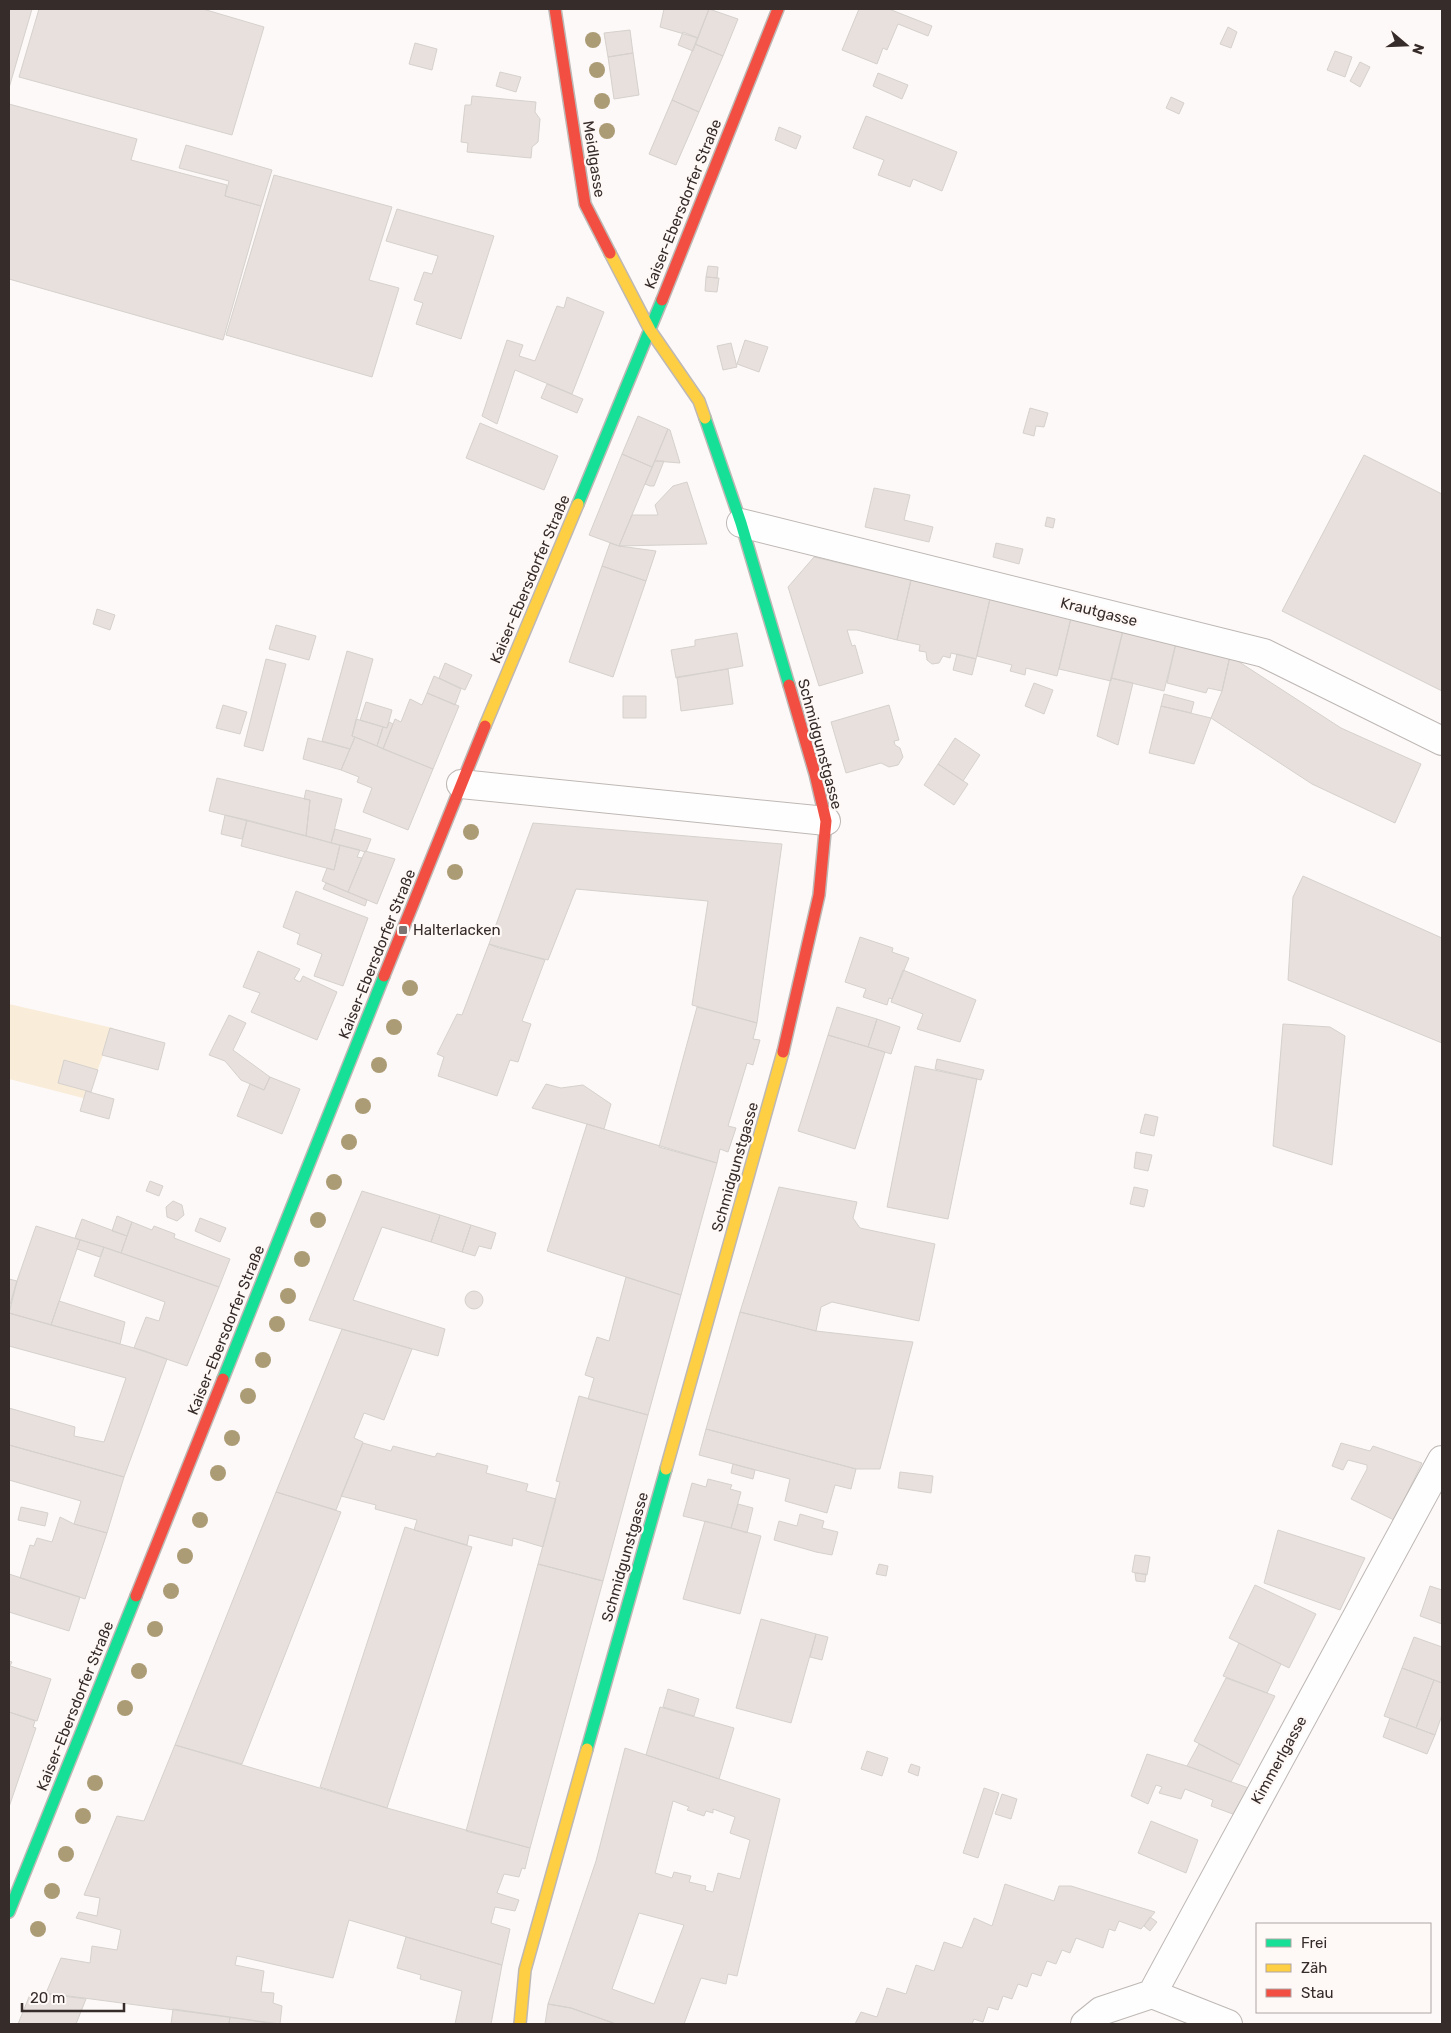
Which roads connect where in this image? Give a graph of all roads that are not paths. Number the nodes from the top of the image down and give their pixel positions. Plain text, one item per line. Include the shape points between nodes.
1 (555, 9) edge
2 (778, 9) edge
3 (650, 330) junction
4 (741, 523) junction
5 (1442, 741) edge
6 (461, 784) junction
7 (826, 821) junction
8 (1442, 1460) edge
9 (9, 1912) edge
10 (1152, 1994) junction
11 (520, 2024) edge
12 (1085, 2024) edge
13 (1228, 2024) edge

1 - 3 street, Meidlgasse via 585,204
2 - 3 street, Kaiser-Ebersdorfer Straße
3 - 4 street, Schmidgunstgasse via 699,401
3 - 6 street, Kaiser-Ebersdorfer Straße
4 - 5 street, Krautgasse via 1264,653
4 - 7 street, Schmidgunstgasse
6 - 7 street
6 - 9 street, Kaiser-Ebersdorfer Straße
7 - 11 street, Schmidgunstgasse via 819,895 785,1046 525,1970
8 - 10 street, Kimmerlgasse
10 - 12 street via 1101,2011
10 - 13 street

